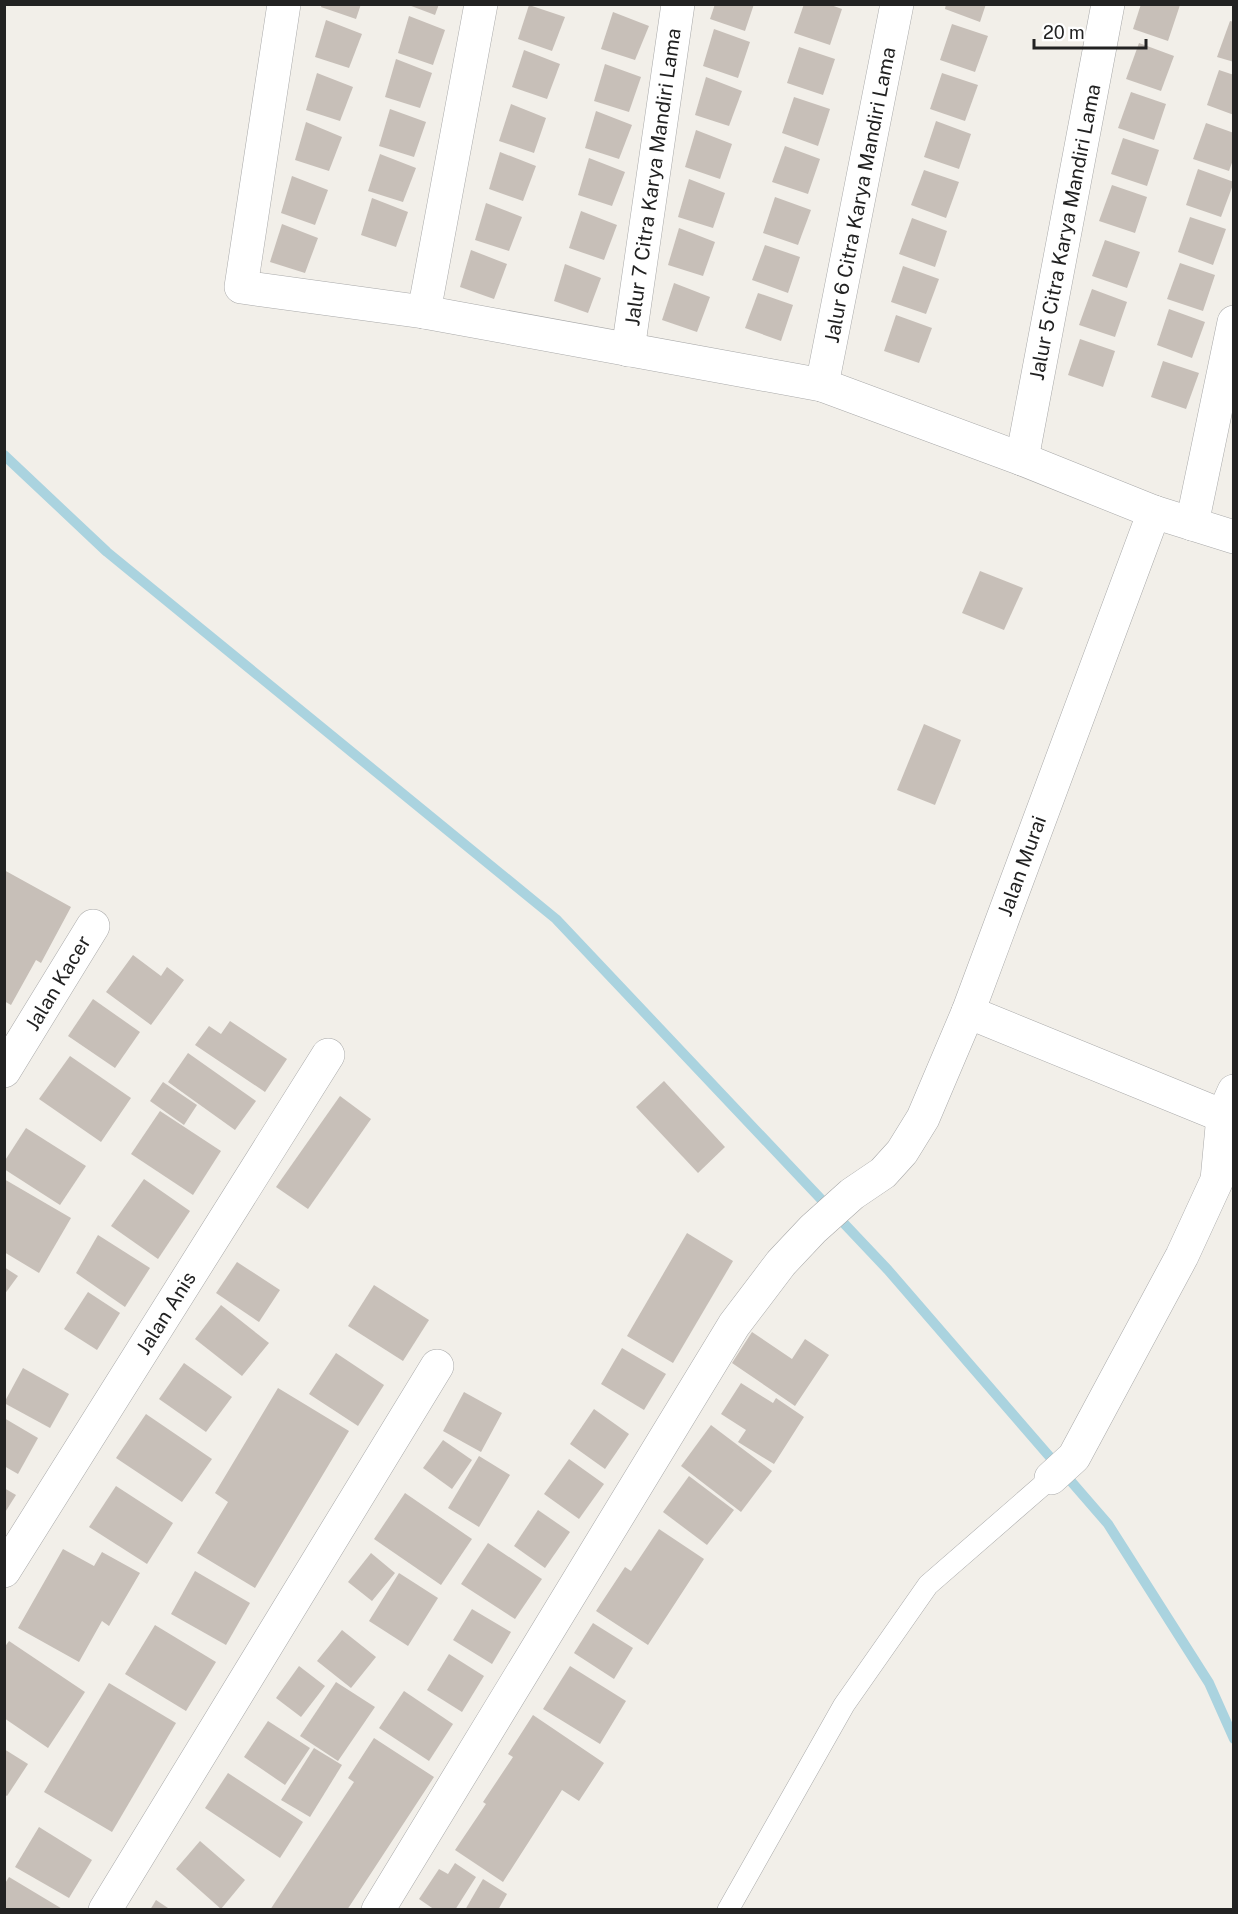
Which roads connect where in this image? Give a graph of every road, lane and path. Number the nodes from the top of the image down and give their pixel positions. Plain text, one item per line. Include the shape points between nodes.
1 (284, 4) edge
2 (481, 4) edge
3 (678, 4) edge
4 (897, 4) edge
5 (1108, 4) edge
6 (424, 312) junction
7 (1233, 322) edge
8 (628, 350) junction
9 (822, 384) junction
10 (1022, 459) junction
11 (1154, 512) junction
12 (1192, 524) junction
13 (1233, 537) edge
14 (93, 926) dead end
15 (968, 1012) junction
16 (328, 1055) dead end
17 (4, 1071) edge
18 (1228, 1104) edge
19 (437, 1366) dead end
20 (1062, 1468) joint
21 (4, 1571) edge
22 (105, 1910) edge
23 (378, 1910) edge
24 (728, 1910) edge

1 - 6 street via 241,287
2 - 6 street
3 - 8 street, Jalur 7 Citra Karya Mandiri Lama
4 - 9 street, Jalur 6 Citra Karya Mandiri Lama
5 - 10 street, Jalur 5 Citra Karya Mandiri Lama
6 - 8 street
7 - 12 street
8 - 9 street
9 - 10 street
10 - 11 street
11 - 12 street
11 - 15 street, Jalan Murai
12 - 13 street
14 - 17 street, Jalan Kacer
15 - 18 street
15 - 23 street, Jalan Murai via 923,1118 903,1152 813,1229 781,1263 734,1325
16 - 21 street, Jalan Anis
18 - 20 street via 1217,1180 1182,1256
19 - 22 street
20 - 24 lane via 928,1585 844,1705

